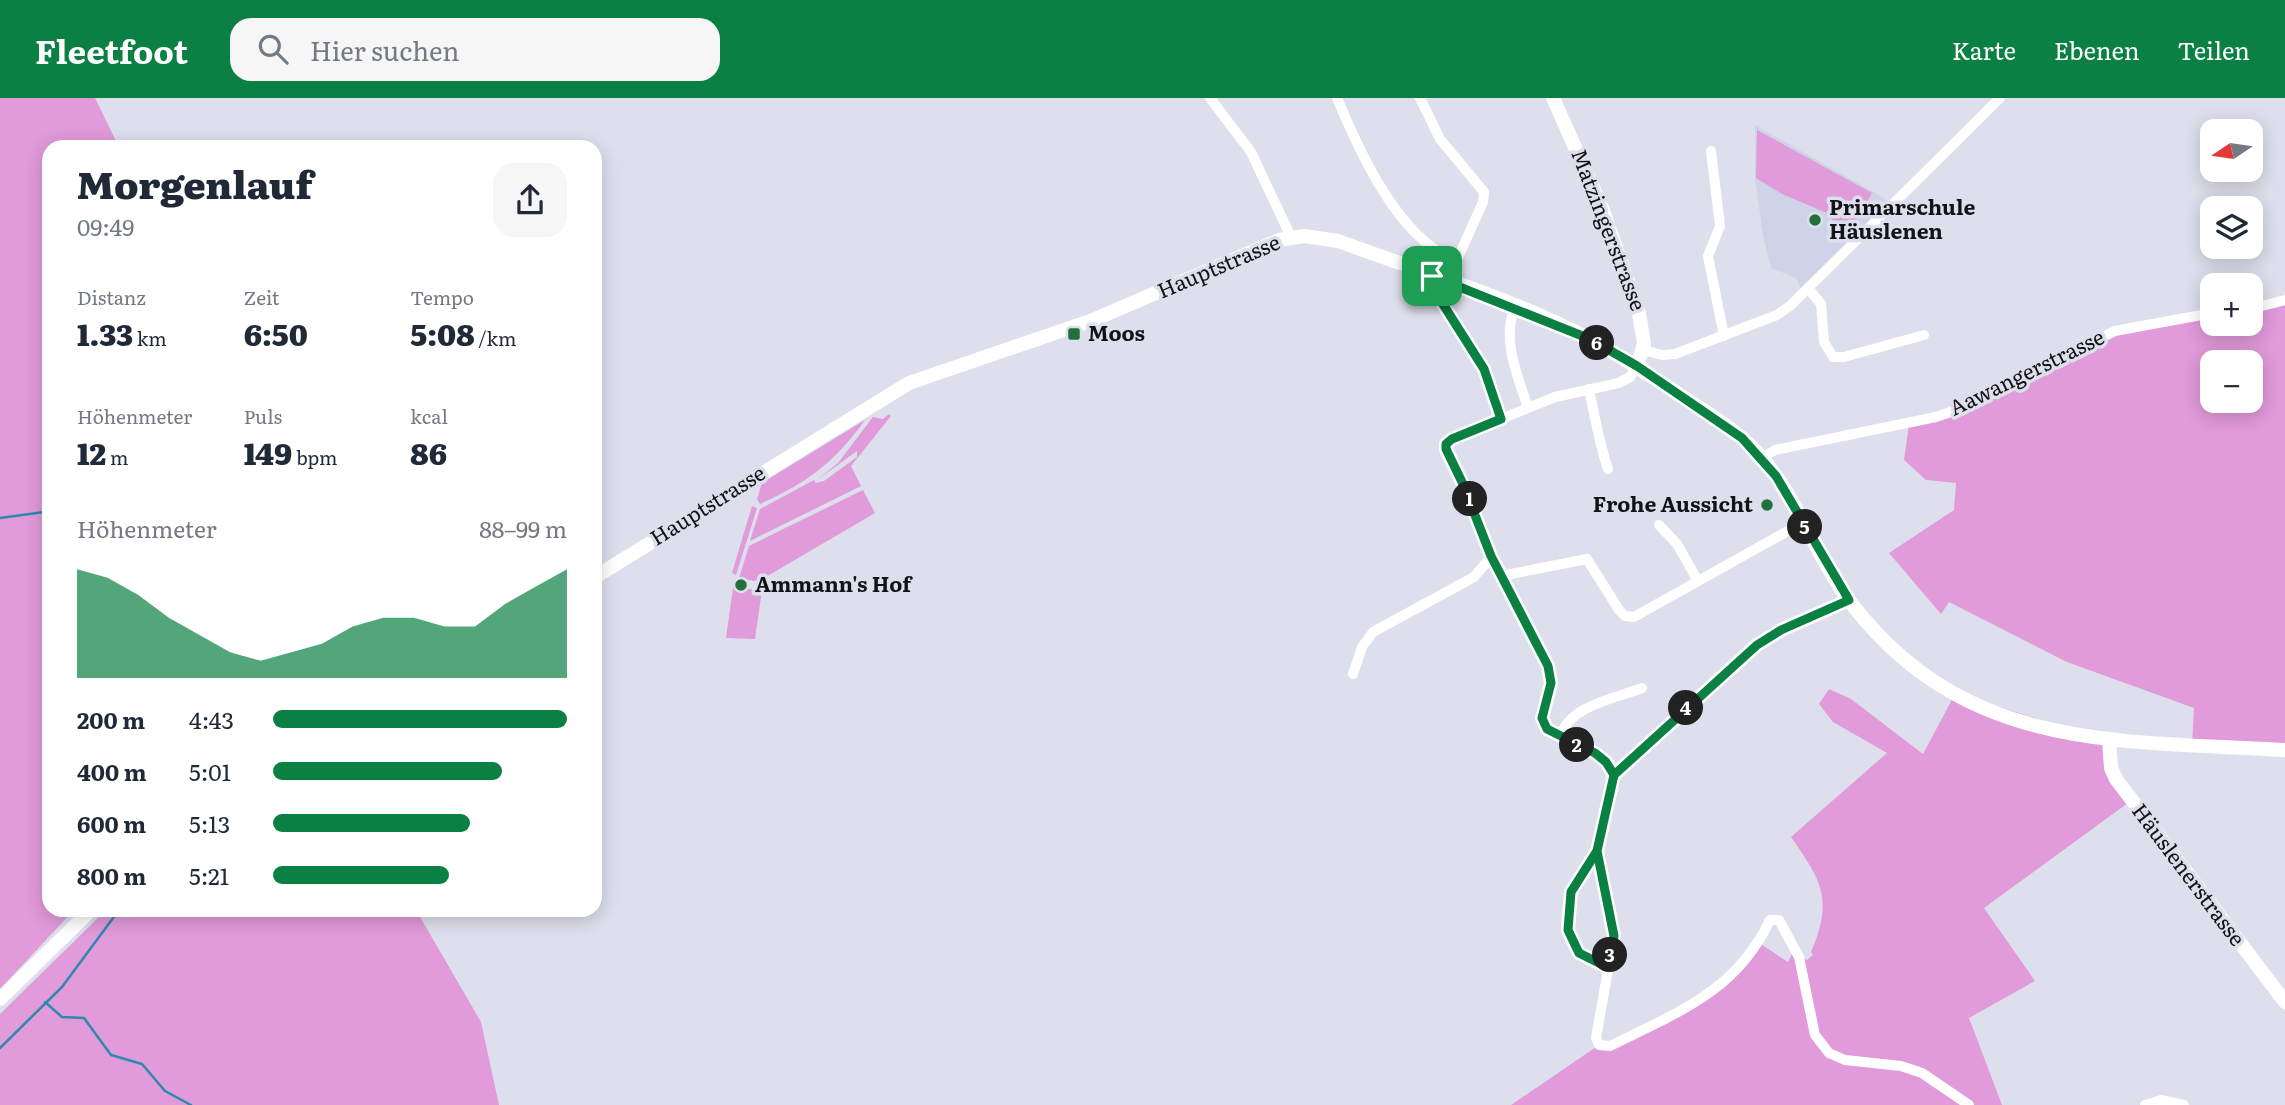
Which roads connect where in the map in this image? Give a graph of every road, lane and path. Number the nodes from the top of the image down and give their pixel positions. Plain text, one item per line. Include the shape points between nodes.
1 (1210, 98) edge
2 (1338, 98) edge
3 (1420, 98) edge
4 (1553, 98) edge
5 (2000, 98) edge
6 (1711, 151) dead end
7 (1291, 237) junction
8 (1456, 261) junction
9 (1432, 276) junction
10 (1447, 282) junction
11 (1808, 288) junction
12 (2285, 300) edge
13 (2263, 306) edge
14 (1516, 307) junction
15 (2200, 315) edge
16 (1924, 335) dead end
17 (1724, 336) junction
18 (1643, 350) junction
19 (1637, 366) junction
20 (1589, 389) junction
21 (1528, 408) junction
22 (1501, 419) junction
23 (1763, 457) junction
24 (1608, 469) dead end
25 (1802, 523) junction
26 (1658, 525) dead end
27 (1491, 556) junction
28 (602, 573) edge
29 (1501, 576) junction
30 (1698, 581) junction
31 (1849, 600) junction
32 (1353, 674) dead end
33 (1642, 688) dead end
34 (1560, 737) junction
35 (2109, 740) junction
36 (2285, 750) edge
37 (1614, 775) junction
38 (1597, 851) junction
39 (83, 917) edge
40 (1607, 967) junction
41 (0, 999) edge
42 (2285, 1002) edge
43 (1969, 1105) edge
44 (2144, 1105) edge
45 (2184, 1105) edge

1 - 7 street via 1251,152
2 - 8 street via 1354,138 1387,195 1426,245
3 - 8 street via 1440,139 1484,192
4 - 18 street, Matzingerstrasse via 1579,151 1631,288 1643,325
5 - 11 street
6 - 17 street via 1720,226 1708,257
7 - 9 street, Hauptstrasse via 1338,240
7 - 28 street, Hauptstrasse via 1093,320 909,383
8 - 10 street
9 - 10 street, Hauptstrasse
9 - 22 street via 1434,290 1484,369
10 - 14 street, Hauptstrasse
11 - 16 street via 1821,304 1824,342 1833,357
11 - 17 street via 1777,314
12 - 13 street
14 - 19 street, Hauptstrasse via 1590,339
14 - 21 street via 1510,342
15 - 23 street, Aawangerstrasse via 2115,331 1936,417 1775,450
17 - 18 street via 1670,356
18 - 19 street, Matzingerstrasse
19 - 20 street via 1625,381
19 - 23 street, Hauptstrasse via 1733,431
20 - 21 street
20 - 24 street
21 - 22 street
22 - 27 street via 1452,439 1445,447
23 - 25 street, Hauptstrasse
25 - 30 street
25 - 31 street, Hauptstrasse
26 - 30 street via 1677,544
27 - 29 street
27 - 32 street via 1474,577 1373,632 1362,646
29 - 30 street via 1587,559 1619,610 1629,617
29 - 34 street via 1548,666 1551,683 1542,718 1547,729
31 - 35 street, Hauptstrasse via 1904,657 1955,694 2024,724
31 - 37 street via 1757,645
33 - 34 street via 1580,712
34 - 37 street via 1595,753
35 - 36 street
35 - 42 street, Häuslenerstrasse via 2110,768 2116,779
37 - 38 street
38 - 40 street via 1614,936
38 - 40 street via 1571,892 1568,930 1579,953
39 - 41 street
40 - 43 street via 1596,1038 1599,1045 1610,1046 1725,984 1744,965 1770,920 1779,920 1800,957 1815,1035 1829,1053 1844,1060 1912,1070
44 - 45 street via 2161,1100

